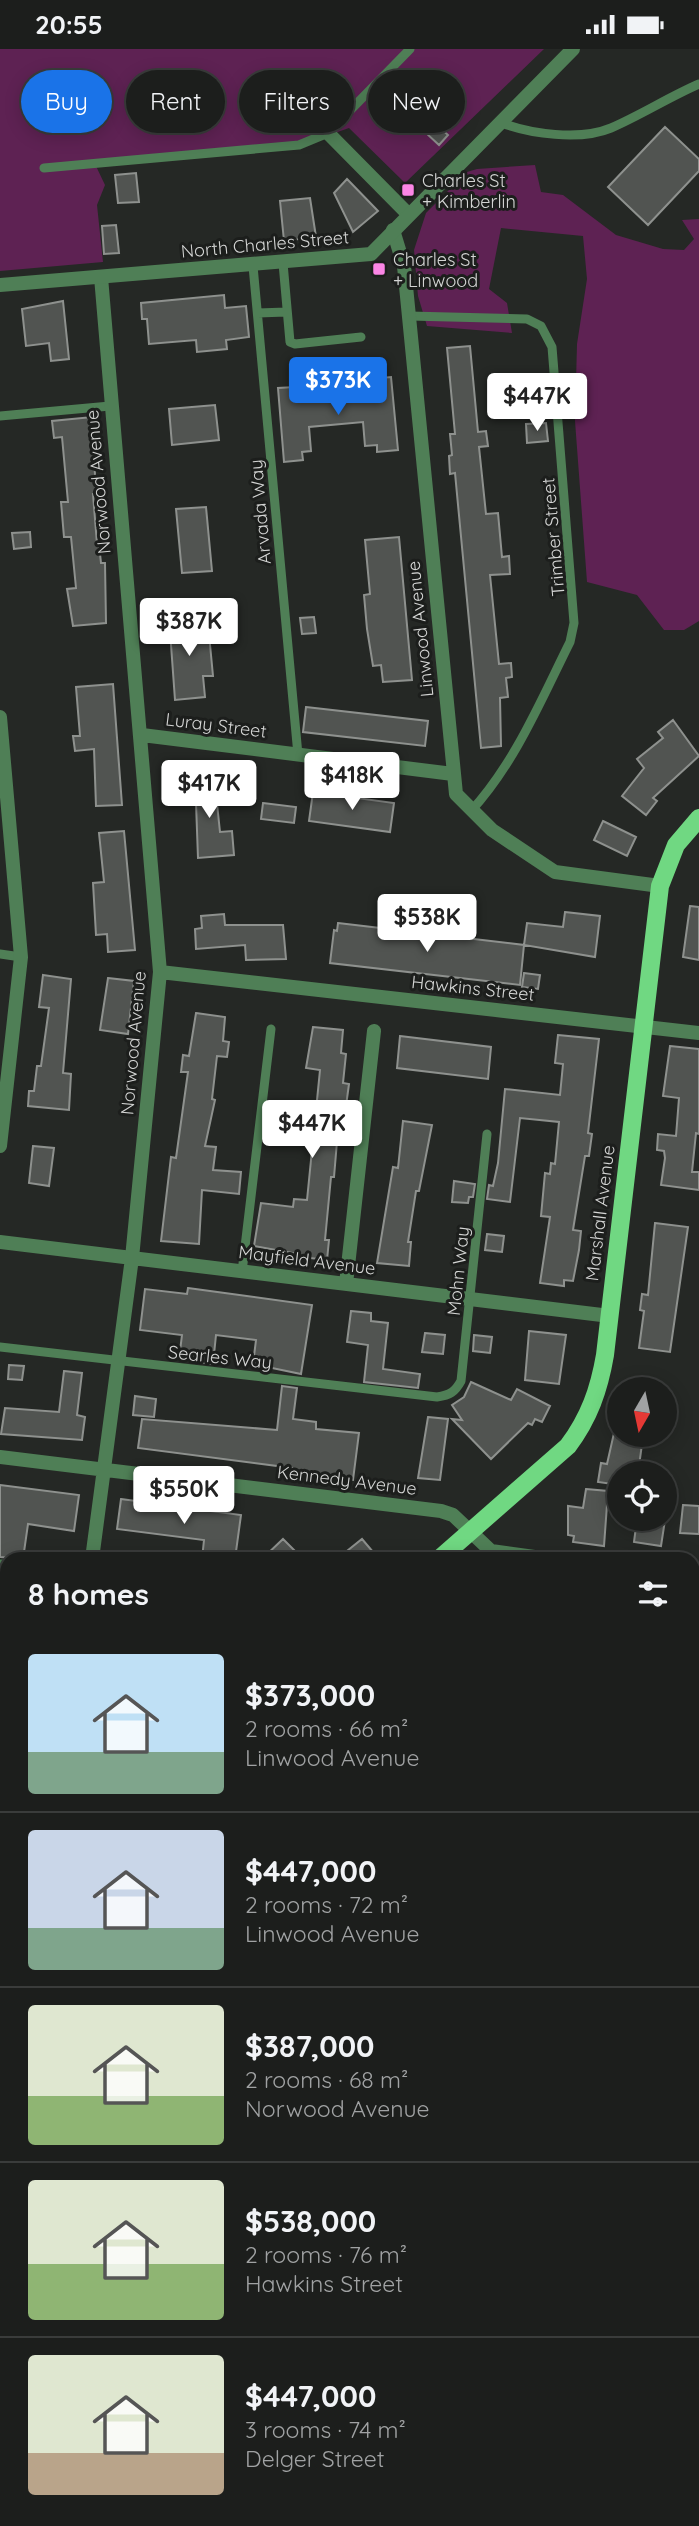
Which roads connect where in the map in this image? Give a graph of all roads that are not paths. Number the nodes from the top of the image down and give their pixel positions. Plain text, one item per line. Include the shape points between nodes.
1 (410, 49) edge
2 (573, 49) edge
3 (699, 84) edge
4 (354, 106) edge
5 (499, 123) junction
6 (328, 133) joint
7 (44, 168) dead end
8 (408, 214) junction
9 (393, 230) junction
10 (283, 263) junction
11 (253, 266) junction
12 (101, 277) junction
13 (0, 285) edge
14 (286, 312) junction
15 (258, 313) junction
16 (409, 316) junction
17 (361, 337) dead end
18 (110, 406) junction
19 (0, 416) edge
20 (0, 717) edge
21 (142, 735) junction
22 (298, 755) junction
23 (453, 774) junction
24 (471, 811) junction
25 (699, 818) edge
26 (660, 886) junction
27 (0, 954) edge
28 (21, 957) junction
29 (160, 972) junction
30 (643, 1026) junction
31 (271, 1029) dead end
32 (374, 1031) dead end
33 (699, 1033) edge
34 (487, 1134) dead end
35 (0, 1146) edge
36 (0, 1243) edge
37 (132, 1258) junction
38 (242, 1272) junction
39 (345, 1284) junction
40 (471, 1299) junction
41 (610, 1316) junction
42 (0, 1347) edge
43 (118, 1362) junction
44 (437, 1397) joint
45 (0, 1457) edge
46 (104, 1470) junction
47 (470, 1532) junction
48 (93, 1552) edge
49 (447, 1552) edge
50 (494, 1552) edge

1 - 4 lane
2 - 5 street, North Charles Street
3 - 5 lane via 600,131 543,134
5 - 8 street, North Charles Street
6 - 7 lane via 299,145
6 - 8 street
8 - 9 street, North Charles Street
9 - 10 street, North Charles Street via 371,254
9 - 16 street, Linwood Avenue via 404,266
10 - 11 street, North Charles Street
10 - 14 lane
11 - 12 street, North Charles Street
11 - 15 lane, Arvada Way
12 - 13 street, North Charles Street
12 - 18 street, Norwood Avenue
14 - 15 lane
14 - 17 lane via 288,337 295,344
15 - 22 lane, Arvada Way
16 - 23 street, Linwood Avenue
16 - 24 lane, Trimber Street via 527,319 541,326 552,347 574,623 570,642 518,744
18 - 19 lane
18 - 21 street, Norwood Avenue
20 - 28 street
21 - 22 street, Luray Street
21 - 29 street, Norwood Avenue
22 - 23 street, Luray Street
23 - 24 street, Linwood Avenue via 456,794
24 - 26 street, Linwood Avenue via 555,872
25 - 26 main road, Marshall Avenue via 676,845
26 - 30 main road, Marshall Avenue
27 - 28 lane
28 - 35 street
29 - 30 street, Hawkins Street
29 - 37 street, Norwood Avenue
30 - 33 street, Hawkins Street
30 - 41 main road, Marshall Avenue
31 - 38 lane
32 - 39 street
34 - 40 lane, Mohn Way
36 - 37 street, Mayfield Avenue
37 - 38 street, Mayfield Avenue
37 - 43 street, Norwood Avenue
38 - 39 street, Mayfield Avenue
39 - 40 street, Mayfield Avenue
40 - 41 street, Mayfield Avenue
40 - 44 lane, Mohn Way via 461,1381 456,1390
41 - 47 main road, Marshall Avenue via 602,1375 580,1430 554,1461
42 - 43 lane, Searles Way
43 - 44 lane, Searles Way
43 - 46 street, Norwood Avenue
45 - 46 street, Kennedy Avenue
46 - 47 street, Kennedy Avenue via 441,1511 453,1515
46 - 48 street, Norwood Avenue
47 - 49 main road, Marshall Avenue
47 - 50 street, Kennedy Avenue

